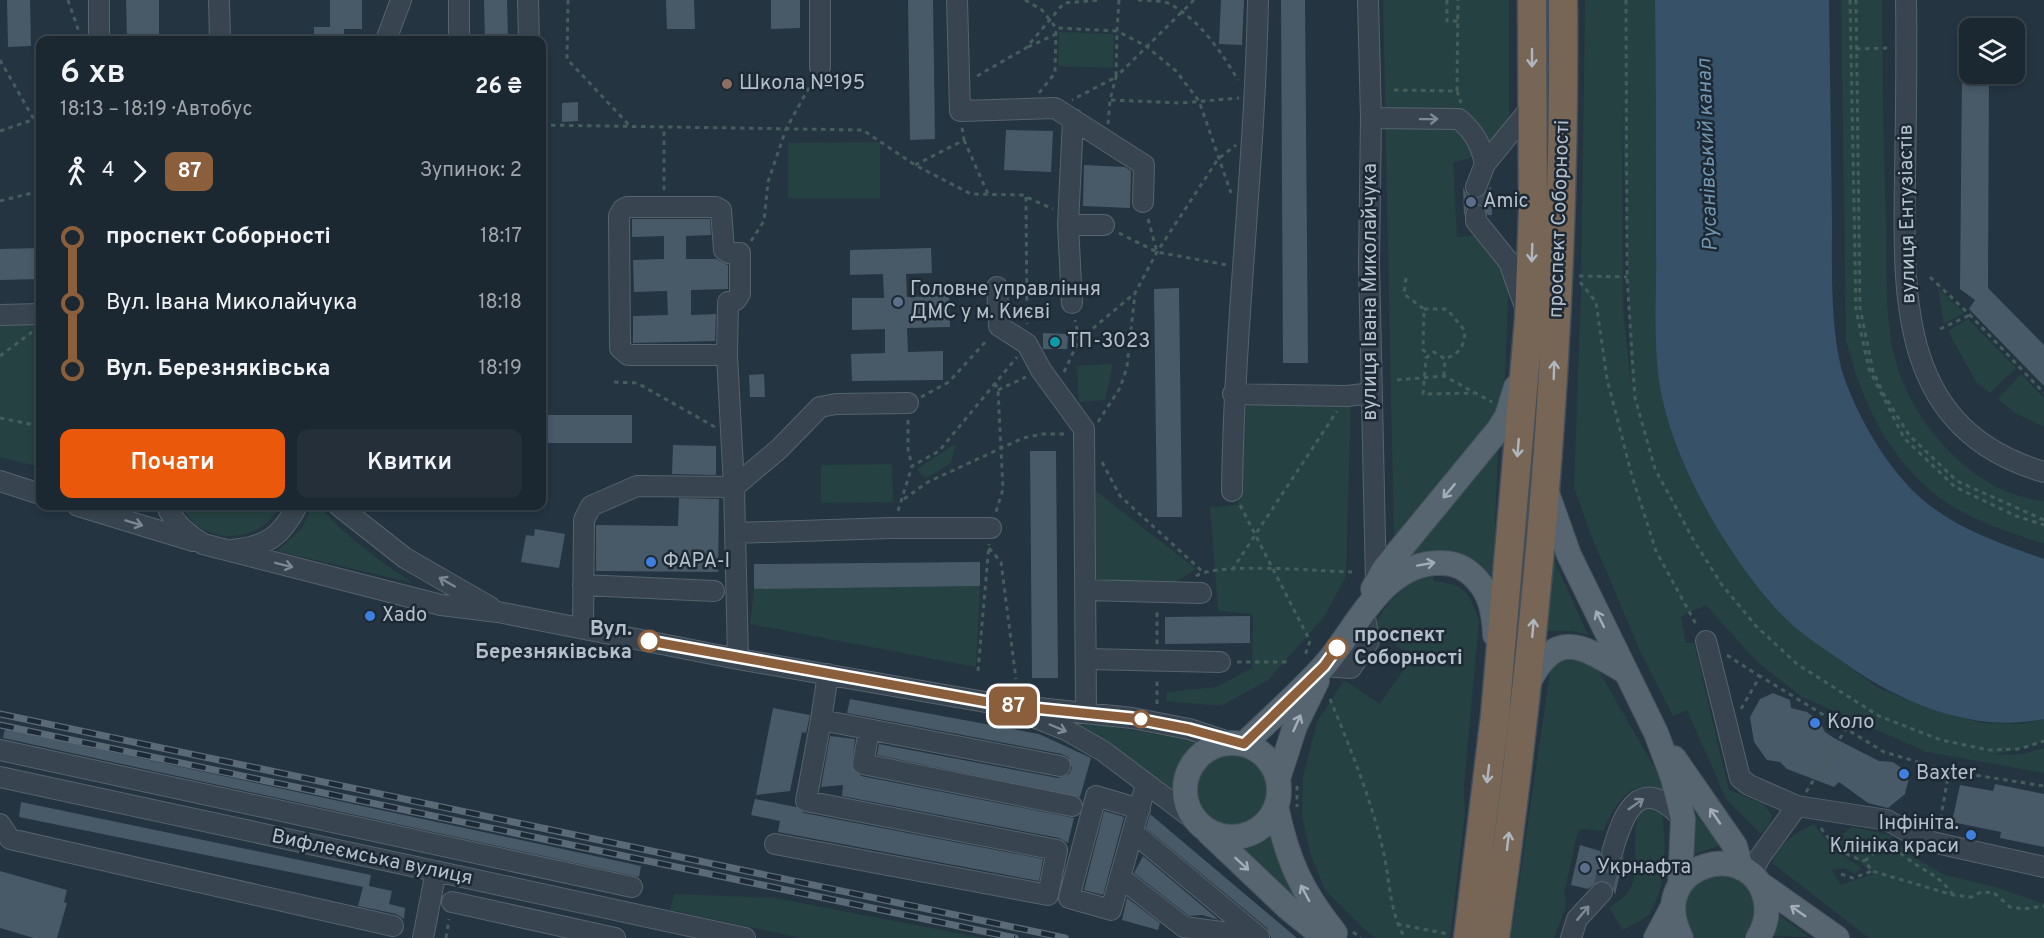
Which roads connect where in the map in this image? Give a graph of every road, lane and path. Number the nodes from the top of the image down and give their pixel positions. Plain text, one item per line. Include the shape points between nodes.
1 (68, 0) edge
2 (99, 0) edge
3 (219, 0) edge
4 (401, 0) edge
5 (459, 0) edge
6 (528, 0) edge
7 (568, 0) edge
8 (820, 0) edge
9 (957, 0) edge
10 (1025, 0) edge
11 (1101, 0) edge
12 (1119, 0) edge
13 (1138, 0) edge
14 (1194, 0) edge
15 (1258, 0) edge
16 (1368, 0) edge
17 (1447, 0) edge
18 (1458, 0) edge
19 (1532, 0) edge
20 (1563, 0) edge
21 (1626, 0) edge
22 (1906, 0) edge
23 (1180, 12) junction
24 (1049, 18) junction
25 (1458, 21) junction
26 (1056, 28) junction
27 (1116, 31) junction
28 (1056, 34) junction
29 (80, 35) dead end
30 (99, 36) edge
31 (220, 36) edge
32 (388, 36) edge
33 (459, 36) edge
34 (529, 36) edge
35 (1146, 46) junction
36 (1026, 48) junction
37 (1887, 48) dead end
38 (1856, 49) dead end
39 (0, 60) edge
40 (1, 65) edge
41 (820, 67) joint
42 (1116, 77) junction
43 (960, 86) junction
44 (1394, 90) dead end
45 (1252, 97) junction
46 (1110, 100) junction
47 (1199, 101) junction
48 (1533, 105) junction
49 (1055, 108) junction
50 (1025, 109) junction
51 (960, 111) junction
52 (1371, 118) junction
53 (35, 119) joint
54 (1072, 119) junction
55 (546, 125) edge
56 (631, 126) junction
57 (664, 127) junction
58 (786, 129) junction
59 (0, 131) edge
60 (1254, 131) junction
61 (964, 140) junction
62 (1107, 141) junction
63 (1218, 159) junction
64 (1485, 164) junction
65 (915, 165) junction
66 (1476, 187) tunnel mouth
67 (36, 192) edge
68 (988, 194) junction
69 (1026, 197) junction
70 (0, 201) edge
71 (1143, 202) joint
72 (664, 207) junction
73 (1247, 213) junction
74 (1476, 215) tunnel mouth
75 (1069, 220) junction
76 (1104, 225) joint
77 (1156, 252) junction
78 (740, 253) junction
79 (1243, 268) junction
80 (1627, 277) junction
81 (1930, 277) dead end
82 (1406, 278) dead end
83 (997, 287) dead end
84 (1136, 293) junction
85 (1072, 303) joint
86 (1424, 309) junction
87 (36, 314) edge
88 (0, 315) edge
89 (1970, 315) junction
90 (1529, 319) junction
91 (999, 326) junction
92 (36, 329) edge
93 (1940, 329) dead end
94 (1079, 340) junction
95 (1027, 344) junction
96 (1526, 350) junction
97 (727, 355) junction
98 (1429, 355) junction
99 (0, 356) edge
100 (1445, 359) junction
101 (1041, 370) junction
102 (1443, 376) junction
103 (1424, 379) junction
104 (1397, 380) dead end
105 (614, 382) dead end
106 (998, 390) dead end
107 (1056, 390) junction
108 (1372, 393) junction
109 (1475, 393) junction
110 (2044, 393) edge
111 (1233, 394) junction
112 (1347, 396) junction
113 (1492, 402) dead end
114 (908, 404) junction
115 (0, 418) edge
116 (36, 425) edge
117 (717, 428) dead end
118 (1084, 429) junction
119 (1100, 458) dead end
120 (912, 466) junction
121 (2044, 472) edge
122 (0, 481) edge
123 (36, 484) edge
124 (734, 487) junction
125 (1545, 487) junction
126 (1232, 491) joint
127 (36, 493) edge
128 (904, 499) junction
129 (91, 510) edge
130 (169, 510) edge
131 (295, 510) edge
132 (344, 510) edge
133 (891, 528) junction
134 (735, 532) junction
135 (1257, 535) junction
136 (990, 538) joint
137 (203, 544) junction
138 (228, 551) junction
139 (1232, 570) junction
140 (1276, 570) junction
141 (1203, 572) junction
142 (1352, 572) dead end
143 (1376, 584) junction
144 (583, 585) junction
145 (1086, 590) junction
146 (714, 591) dead end
147 (1172, 592) junction
148 (1201, 592) dead end
149 (1364, 611) junction
150 (498, 612) junction
151 (583, 628) junction
152 (1310, 641) dead end
153 (1706, 641) junction
154 (738, 658) junction
155 (1086, 659) junction
156 (1220, 662) joint
157 (1290, 662) dead end
158 (1324, 666) junction
159 (1626, 672) junction
160 (828, 674) junction
161 (1760, 676) junction
162 (1016, 679) dead end
163 (1527, 686) junction
164 (1323, 703) dead end
165 (1004, 705) junction
166 (1086, 712) junction
167 (1496, 716) junction
168 (1738, 716) dead end
169 (821, 720) junction
170 (1846, 729) junction
171 (869, 730) junction
172 (1656, 733) junction
173 (2044, 741) edge
174 (1238, 743) junction
175 (0, 750) edge
176 (1060, 766) dead end
177 (1949, 771) junction
178 (0, 777) edge
179 (1287, 779) junction
180 (1146, 784) junction
181 (2044, 786) edge
182 (1800, 796) junction
183 (1818, 802) junction
184 (1072, 806) dead end
185 (1140, 809) junction
186 (1287, 810) junction
187 (1683, 819) junction
188 (0, 824) edge
189 (1200, 824) junction
190 (1133, 832) junction
191 (1938, 833) dead end
192 (775, 844) dead end
193 (1612, 854) tunnel mouth
194 (1865, 861) junction
195 (2044, 867) edge
196 (1872, 871) junction
197 (436, 872) junction
198 (1841, 874) dead end
199 (1750, 875) junction
200 (1120, 877) junction
201 (1680, 885) junction
202 (632, 887) dead end
203 (1602, 892) tunnel mouth
204 (1953, 896) junction
205 (1487, 898) junction
206 (452, 902) dead end
207 (2044, 906) edge
208 (609, 908) junction
209 (1672, 908) junction
210 (1397, 924) junction
211 (393, 926) dead end
212 (1337, 934) edge
213 (607, 937) edge
214 (1460, 937) edge
215 (423, 938) edge
216 (745, 938) edge
217 (1361, 938) edge
218 (1405, 938) edge
219 (1495, 938) edge
220 (1571, 938) edge
221 (1656, 938) edge
222 (1681, 938) edge
223 (1758, 938) edge
224 (1837, 938) edge

1 - 29 path
2 - 30 street
3 - 31 street
4 - 32 street
5 - 33 street
6 - 34 street
7 - 56 path via 567,59
8 - 41 street
9 - 43 street
10 - 24 path
11 - 24 path via 1064,3
12 - 27 path
13 - 23 path via 1170,4
14 - 23 path
15 - 45 street
16 - 52 street, вулиця Івана Миколайчука
17 - 25 path via 1447,21
18 - 25 path
19 -> 48 highway, проспект Соборності
125 -> 20 highway, проспект Соборності via 1564,122
21 - 80 path
22 - 121 street, вулиця Ентузіастів via 1904,250 1918,356 1935,392 1958,423 1985,446 2015,463
23 - 35 path
23 - 45 path via 1217,45
24 - 26 path
24 - 36 path
25 - 44 path via 1457,91
26 - 27 path
26 - 28 path
27 - 35 path
27 - 42 path
28 - 36 path
28 - 50 path via 1055,73
35 - 42 path
35 - 47 path via 1176,71
36 - 43 path
37 - 38 path
39 - 40 path
40 - 53 path
41 - 58 path
42 - 46 path
42 - 49 path
43 - 51 street
45 - 47 path
45 - 60 street
46 - 47 path
46 - 62 path
47 - 63 path
48 - 64 street
48 -> 90 highway, проспект Соборності
49 - 50 street
49 - 54 street
50 - 51 street
51 - 61 path
52 -> 64 street via 1459,119 1472,130
52 - 108 street, вулиця Івана Миколайчука
53 - 59 path
54 - 62 street
54 - 75 street
55 - 56 path
56 - 57 path
57 - 58 path
57 - 72 path
58 - 65 path via 863,129
58 - 78 path via 768,182 764,221
60 - 63 path
60 - 73 street
61 - 65 path
61 - 68 path
62 - 71 street via 1144,165
63 - 73 path via 1229,190
63 - 77 path
64 - 66 street
65 - 68 path via 971,194
67 - 70 path
68 - 69 path
69 - 75 path
69 - 95 path
71 - 77 path
72 - 78 street via 719,208 723,213 724,250
72 - 97 street via 627,207 620,212 620,348 628,355
73 - 79 street
74 - 90 street via 1476,221 1509,262
75 - 76 street
75 - 85 street
76 - 77 path
77 - 79 path
77 - 84 path
78 - 97 street via 740,294 728,302
79 - 111 street
80 - 153 path via 1575,276 1596,302 1607,379 1656,551
80 - 173 path via 1635,398 1655,469 1722,585 1756,626 1797,664 1879,716 1941,740 1989,750 2020,750
81 - 89 path
82 - 86 path via 1404,294
83 - 91 street
84 - 94 path
84 - 118 path via 1127,367 1120,388 1095,426
85 - 94 path
86 - 98 path via 1423,350
86 - 100 path via 1447,309 1465,331 1464,345 1457,354
87 - 88 street
89 - 93 path
89 - 110 path
90 - 96 highway, проспект Соборності
91 - 95 street
91 - 114 path via 949,382
92 - 99 path
94 - 107 path
95 - 101 street
95 - 120 path via 939,451
96 -> 143 main road, вулиця Івана Миколайчука via 1507,416
96 -> 167 highway, проспект Соборності
97 - 124 street
98 - 100 path via 1440,353
98 - 103 path
100 - 102 path
101 - 106 path
101 - 107 street
102 - 103 path
102 - 109 path
103 - 104 path
103 - 109 path via 1423,394
105 - 117 path via 637,382
107 - 118 street
108 - 112 street
108 - 143 street, вулиця Івана Миколайчука
109 - 113 path
111 - 112 street
111 - 126 street
112 - 135 path
114 - 120 path
114 - 124 street via 820,407
115 - 116 path
118 - 128 path via 1077,434 1023,438 928,482
118 - 145 street
119 - 141 path via 1120,496
120 - 128 path
122 - 123 street
122 - 127 street
124 - 134 street
124 - 144 street via 637,486 591,506 584,520
159 -> 125 main road via 1569,555
163 -> 125 highway, проспект Соборності
126 - 135 path
128 - 133 path
129 -> 137 street
130 - 137 street via 186,532
131 - 138 street via 286,527 269,541
150 -> 132 street via 405,558
133 - 134 street
133 - 136 street
134 - 154 street
135 - 139 path
135 - 140 path
136 - 162 path via 1001,562
137 - 138 street
138 -> 150 street via 441,605
139 - 140 path
139 - 141 path
140 - 142 path
140 - 152 path
141 - 147 path
143 - 149 main road, вулиця Івана Миколайчука
144 - 146 street
144 - 151 street
145 - 147 street
145 - 155 street
147 - 148 street
149 - 158 main road, вулиця Івана Миколайчука
149 -> 167 main road, вулиця Івана Миколайчука via 1411,567 1449,563 1466,570 1487,592 1494,618
150 - 151 street
151 - 154 street
153 - 161 path
153 - 182 street via 1740,778 1749,785
154 - 160 street
155 - 156 street
155 - 166 street
156 - 157 path
158 - 174 main road, вулиця Івана Миколайчука
179 -> 158 main road, вулиця Івана Миколайчука via 1294,726
159 - 163 main road via 1572,646 1555,648 1537,666
159 - 172 main road
160 - 165 street
160 - 169 street
161 - 168 path
161 - 170 path
205 -> 163 highway, проспект Соборності
164 - 210 path via 1328,694 1360,776 1383,849
165 - 166 street
165 -> 180 street via 1066,730 1103,751
166 - 174 street via 1189,729
167 -> 205 highway, проспект Соборності
169 - 171 street
169 - 192 street via 806,801 1057,850 1048,896
170 - 177 path via 1884,752
170 - 182 path
171 - 176 street
171 - 184 street via 863,764
172 - 187 main road
199 -> 172 main road via 1735,846
174 - 179 main road via 1266,757
174 - 189 main road via 1209,750 1192,766 1186,781 1186,797 1190,812
175 - 202 street
177 - 181 path
177 - 191 path
178 - 197 street, Вифлеємська вулиця
179 - 186 main road, вулиця Івана Миколайчука
179 - 186 path
180 - 185 street
180 - 189 street
182 - 183 street
182 - 183 path
182 - 199 street
183 - 194 path via 1818,821 1832,845 1847,856
183 - 195 street via 1887,820 1923,840
185 - 190 street
185 - 200 street via 1096,796 1069,898 1111,910
186 - 189 main road via 1243,836 1220,835
212 -> 186 main road via 1304,889 1281,831
193 -> 187 street via 1624,817 1631,805 1642,799 1654,797
187 - 201 main road
188 - 211 street via 10,839
189 -> 212 main road via 1288,908
190 - 200 street
190 - 200 street via 1259,937 1184,927
194 - 196 path
194 - 204 path via 1883,844 1894,846 1907,859 1943,880
196 - 198 path via 1853,878
196 - 204 path
197 - 208 street, Вифлеємська вулиця
197 - 215 street
199 - 201 main road via 1714,863 1689,874
199 - 223 main road via 1765,896 1767,910 1766,924
224 -> 199 main road
201 - 209 main road
220 -> 203 street via 1577,919
204 - 207 path via 1994,893 2010,907
205 - 214 highway, проспект Соборності
205 - 219 highway, проспект Соборності
206 - 213 street
208 - 213 street
208 - 216 street, Вифлеємська вулиця
209 - 221 main road
209 - 222 main road
210 - 214 path
210 - 218 path
212 - 217 path

